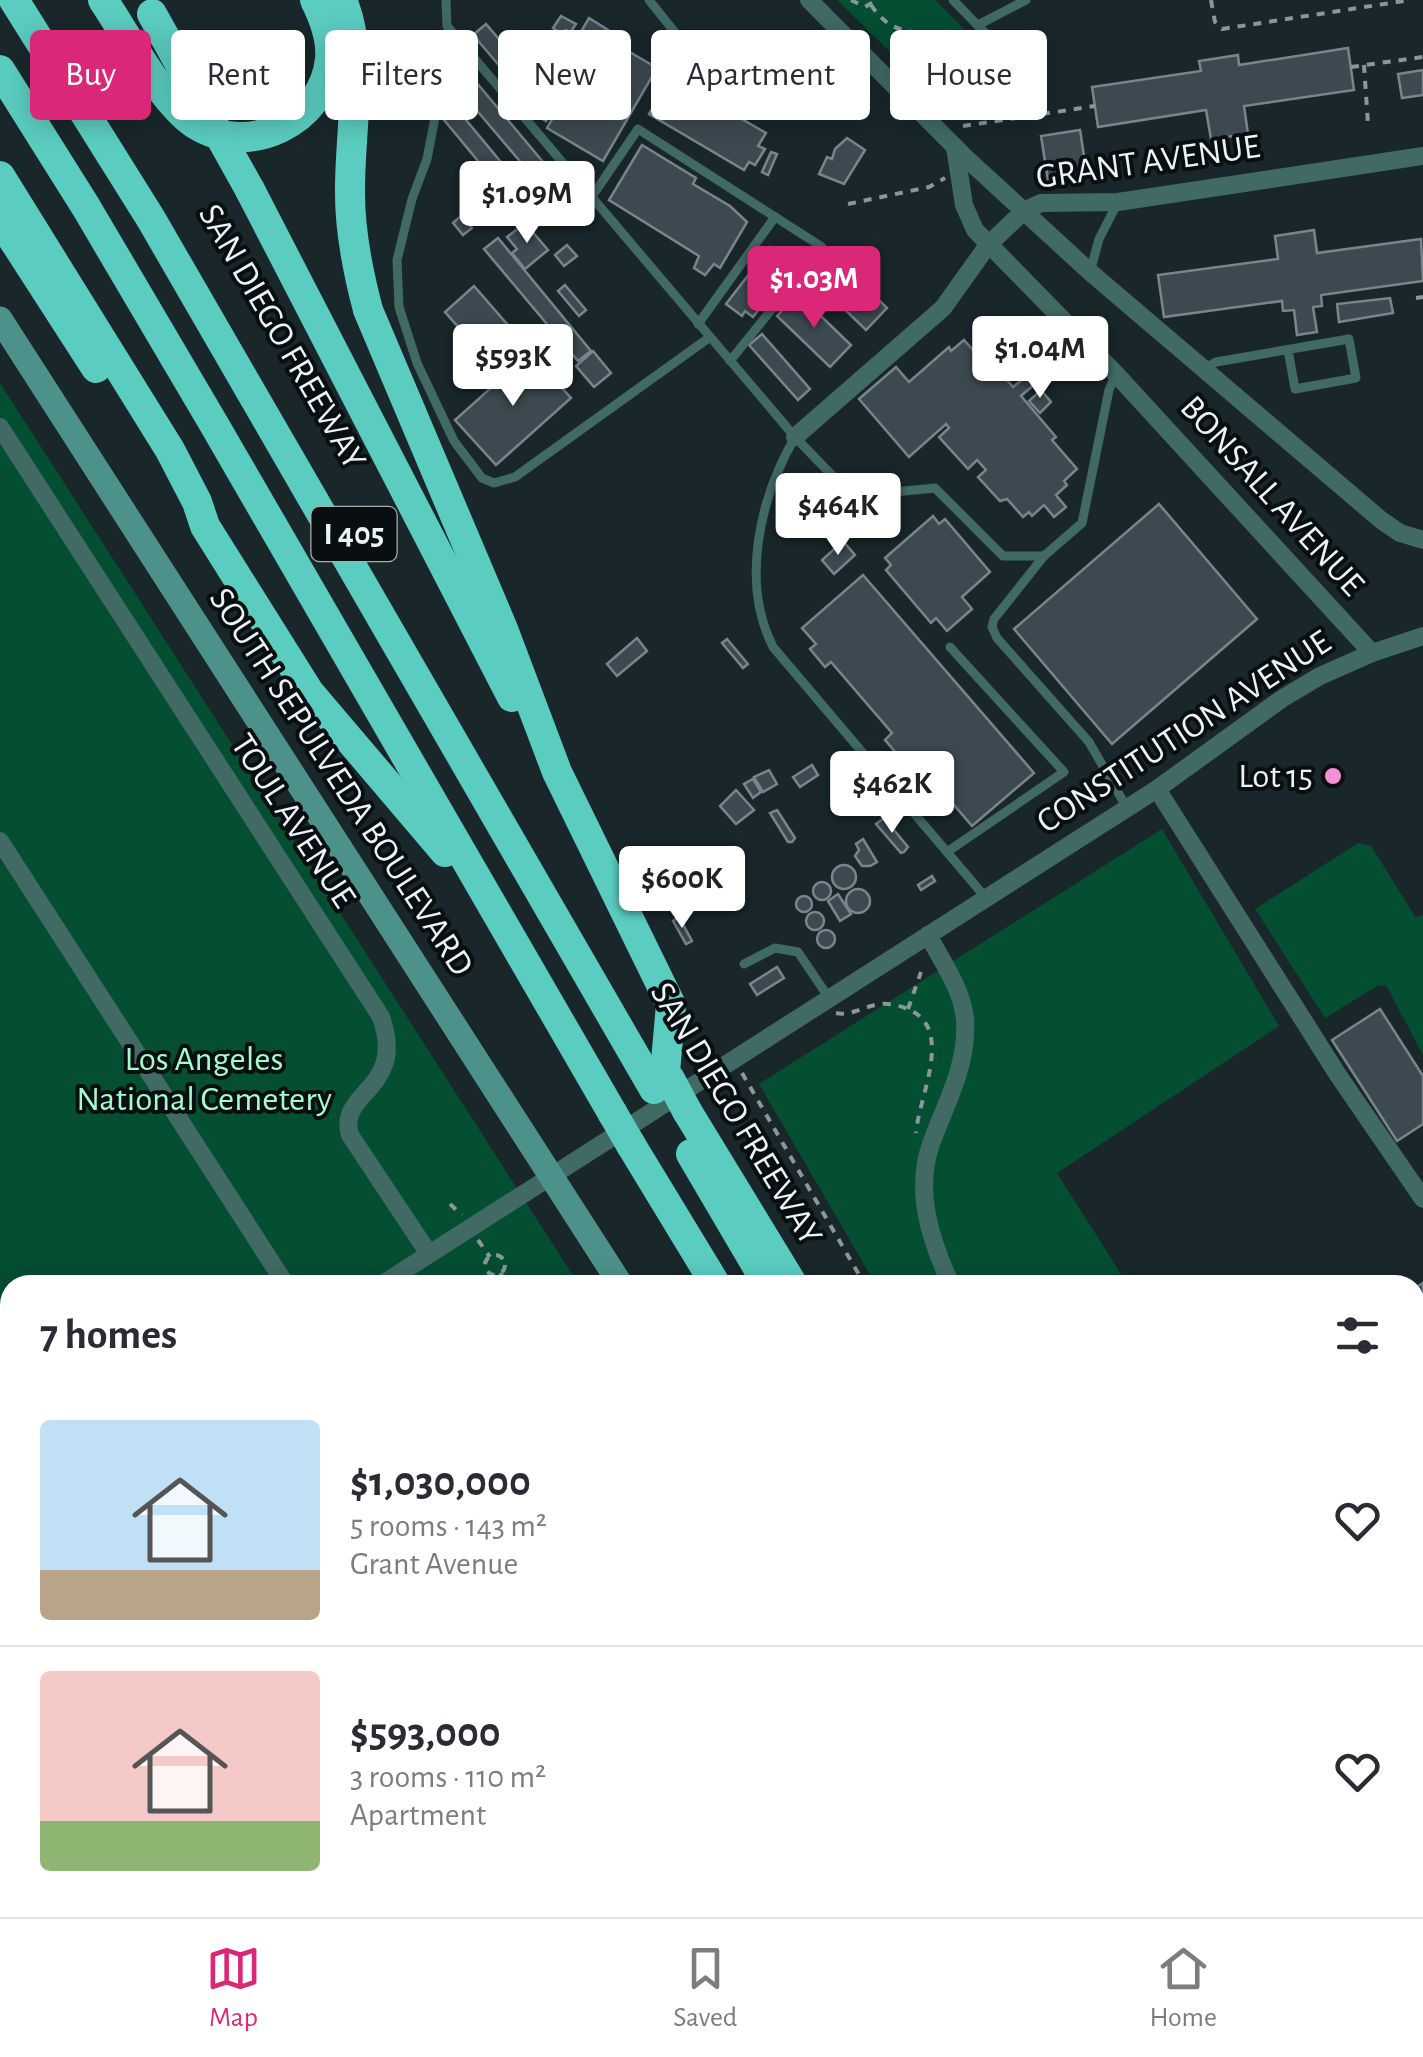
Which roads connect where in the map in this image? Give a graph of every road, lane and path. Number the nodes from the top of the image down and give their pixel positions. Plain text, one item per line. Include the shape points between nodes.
1 (14, 0) edge
2 (35, 0) edge
3 (103, 0) edge
4 (315, 0) edge
5 (342, 0) edge
6 (446, 0) edge
7 (649, 0) edge
8 (809, 0) edge
9 (851, 0) edge
10 (877, 0) edge
11 (953, 0) edge
12 (1026, 0) edge
13 (1212, 0) edge
14 (1410, 0) edge
15 (871, 5) junction
16 (147, 7) edge
17 (978, 25) junction
18 (450, 30) edge
19 (673, 30) edge
20 (902, 30) edge
21 (983, 30) edge
22 (1423, 57) edge
23 (478, 64) edge
24 (1364, 66) junction
25 (1350, 67) dead end
26 (0, 70) edge
27 (890, 81) edge
28 (1095, 106) dead end
29 (435, 120) edge
30 (929, 120) edge
31 (1368, 124) dead end
32 (963, 126) dead end
33 (955, 147) junction
34 (1423, 156) edge
35 (0, 176) edge
36 (945, 178) dead end
37 (591, 198) junction
38 (1118, 202) junction
39 (848, 204) dead end
40 (1024, 211) junction
41 (776, 218) junction
42 (0, 219) edge
43 (988, 245) junction
44 (1090, 272) junction
45 (0, 319) edge
46 (698, 324) junction
47 (710, 337) junction
48 (1288, 350) junction
49 (730, 361) junction
50 (1204, 369) junction
51 (1116, 374) junction
52 (0, 427) edge
53 (795, 437) junction
54 (205, 526) junction
55 (1423, 540) edge
56 (1044, 556) junction
57 (1423, 636) edge
58 (950, 647) dead end
59 (1372, 653) junction
60 (557, 772) junction
61 (1158, 789) junction
62 (1127, 808) junction
63 (0, 841) edge
64 (948, 852) junction
65 (986, 898) junction
66 (500, 917) junction
67 (928, 935) junction
68 (744, 964) dead end
69 (921, 972) dead end
70 (830, 1005) junction
71 (908, 1009) junction
72 (733, 1059) junction
73 (663, 1080) junction
74 (680, 1115) junction
75 (918, 1141) dead end
76 (551, 1175) junction
77 (1423, 1199) edge
78 (429, 1254) junction
79 (280, 1275) edge
80 (406, 1275) edge
81 (614, 1275) edge
82 (710, 1275) edge
83 (763, 1275) edge
84 (787, 1275) edge
85 (860, 1275) edge
86 (947, 1275) edge

1 - 73 highway
2 - 73 highway, SAN DIEGO FREEWAY / I 405 via 320,476
3 - 4 highway via 175,106 210,132 236,137 294,121 319,93 330,42
5 - 60 highway via 353,39 350,197 368,310
6 - 18 lane
7 - 19 lane
8 - 27 street, BONSALL AVENUE
9 - 15 path
10 - 15 path
11 - 17 lane
12 - 17 lane
13 - 14 path via 1214,22 1222,29
15 - 20 path via 884,24
16 - 60 highway, bridge
17 - 21 lane
22 - 24 path
23 - 37 lane
24 - 25 path
24 - 31 path
26 - 66 highway, I 405
28 - 32 path
29 - 47 lane via 398,260 399,307 454,441 482,478 494,483 515,476
30 - 33 street, BONSALL AVENUE
33 - 40 street, BONSALL AVENUE
33 - 43 street, BONSALL AVENUE via 964,205
34 - 38 street, GRANT AVENUE
35 - 54 highway via 170,450
36 - 39 path via 929,188
37 - 41 lane via 638,129
37 - 46 lane
38 - 40 street, GRANT AVENUE via 1041,204
38 - 44 lane
40 - 43 street, GRANT AVENUE
40 - 44 street, BONSALL AVENUE
41 - 46 lane
41 - 49 lane via 822,248
42 - 54 highway via 187,509
43 - 51 street, BONSALL AVENUE
43 - 53 street, GRANT AVENUE via 943,308
44 - 50 street, BONSALL AVENUE
45 - 76 main road, SOUTH SEPULVEDA BOULEVARD
46 - 47 lane
47 - 49 lane
48 - 48 lane via 1349,338 1356,378 1294,389
48 - 50 lane
49 - 53 lane
50 - 55 street, BONSALL AVENUE via 1381,520
51 - 56 lane via 1082,523
51 - 59 street, BONSALL AVENUE
52 - 78 street, TOUL AVENUE via 381,1017 388,1049 384,1068 348,1112 346,1124
53 - 56 lane via 852,496 935,488 1003,556
53 - 64 lane via 777,469 757,549 763,627
54 - 66 highway via 309,692
56 - 62 lane via 992,626 1089,742
57 - 59 street, CONSTITUTION AVENUE
58 - 64 lane via 1064,772
59 - 61 street, CONSTITUTION AVENUE via 1283,698
60 - 73 highway via 671,1005
61 - 62 street, CONSTITUTION AVENUE
61 - 77 street
62 - 65 street, CONSTITUTION AVENUE
63 - 79 street
64 - 65 lane
65 - 67 street, CONSTITUTION AVENUE
66 - 82 highway, I 405, bridge
67 - 70 street, CONSTITUTION AVENUE
67 - 86 street via 965,1020 957,1082 924,1176 929,1226
68 - 70 lane via 774,948 798,952
69 - 71 path
70 - 71 path via 844,1015 877,1004
70 - 72 street, CONSTITUTION AVENUE
71 - 75 path via 928,1032 934,1059 915,1130
72 - 76 street, CONSTITUTION AVENUE
72 - 85 path
73 - 74 highway, SAN DIEGO FREEWAY / I 405, bridge
74 - 83 highway
74 - 84 highway, SAN DIEGO FREEWAY / I 405
76 - 78 street, CONSTITUTION AVENUE
76 - 81 main road, SOUTH SEPULVEDA BOULEVARD
78 - 80 street, CONSTITUTION AVENUE

